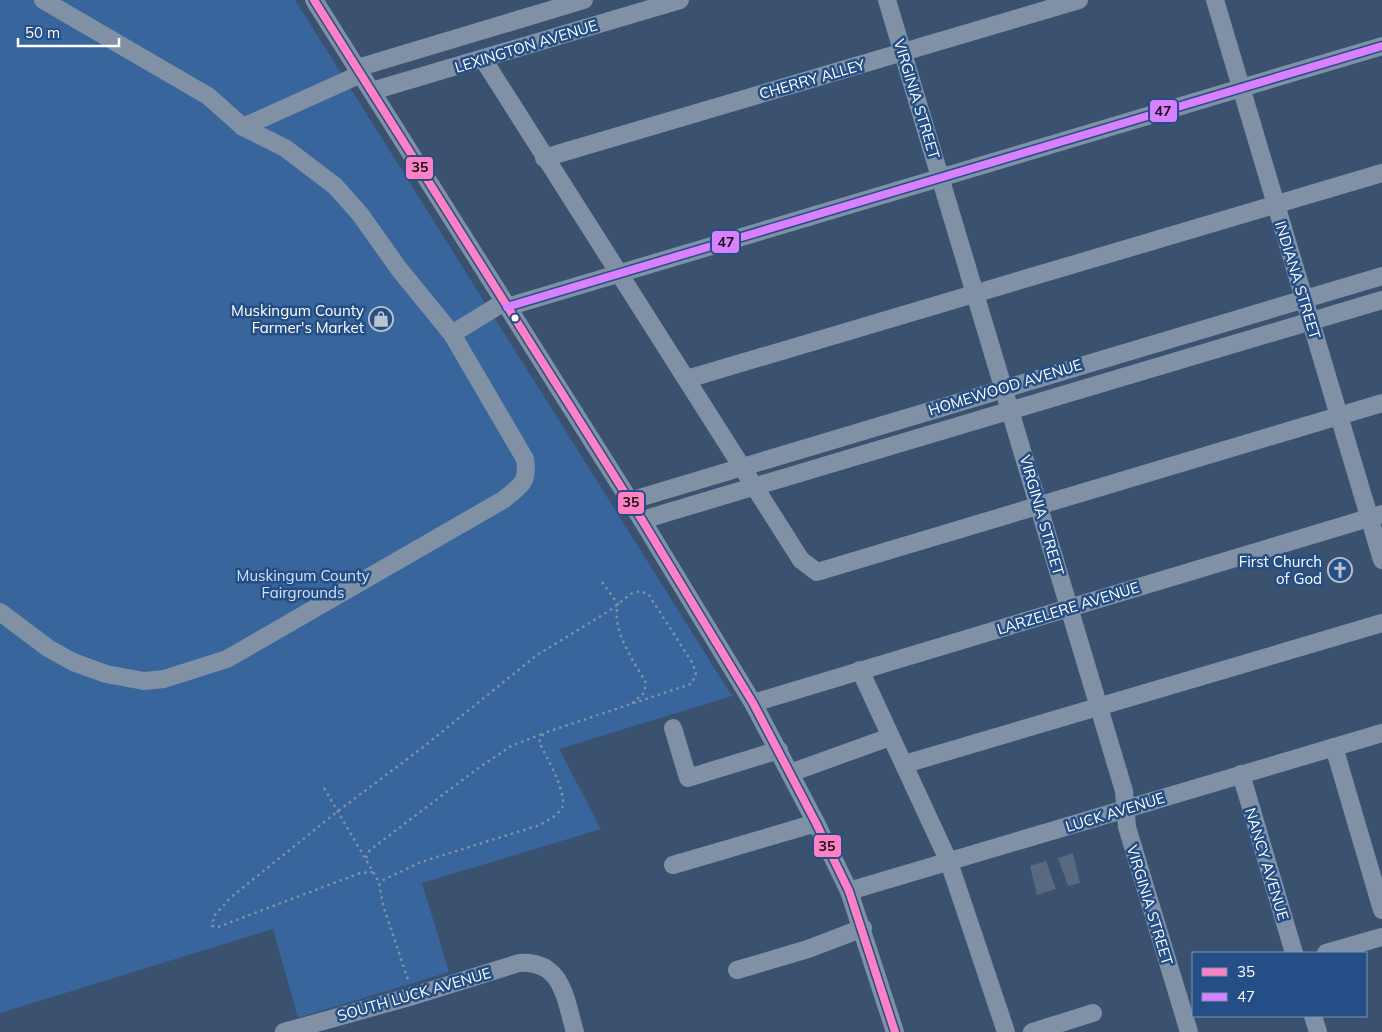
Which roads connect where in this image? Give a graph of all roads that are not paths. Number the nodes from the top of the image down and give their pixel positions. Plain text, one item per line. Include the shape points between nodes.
1 (43, 0) edge
2 (314, 0) edge
3 (584, 0) edge
4 (680, 0) edge
5 (887, 0) edge
6 (1079, 0) edge
7 (1215, 0) edge
8 (1382, 46) edge
9 (902, 52) junction
10 (483, 59) junction
11 (359, 71) junction
12 (1241, 88) junction
13 (372, 91) junction
14 (243, 127) junction
15 (544, 158) junction
16 (1382, 173) edge
17 (940, 177) junction
18 (1276, 205) junction
19 (619, 272) junction
20 (1382, 276) edge
21 (976, 293) junction
22 (1304, 299) junction
23 (1382, 300) edge
24 (506, 305) junction
25 (1311, 321) junction
26 (452, 334) junction
27 (687, 379) junction
28 (1004, 387) junction
29 (1382, 403) edge
30 (1011, 411) junction
31 (1339, 416) junction
32 (741, 466) junction
33 (755, 487) junction
34 (629, 500) junction
35 (1039, 506) junction
36 (1376, 516) edge
37 (642, 520) junction
38 (1382, 560) edge
39 (1068, 608) junction
40 (0, 612) edge
41 (1382, 623) edge
42 (860, 670) junction
43 (753, 703) junction
44 (1098, 706) junction
45 (673, 728) dead end
46 (1382, 733) edge
47 (890, 737) junction
48 (1334, 747) junction
49 (778, 750) junction
50 (905, 764) junction
51 (790, 773) junction
52 (1240, 774) junction
53 (1125, 809) junction
54 (816, 823) junction
55 (949, 862) junction
56 (674, 865) dead end
57 (849, 892) junction
58 (1382, 910) edge
59 (863, 928) junction
60 (1382, 937) edge
61 (1294, 952) edge
62 (1330, 952) edge
63 (737, 970) dead end
64 (1093, 1013) dead end
65 (1313, 1017) edge
66 (284, 1032) edge
67 (575, 1032) edge
68 (895, 1032) edge
69 (1006, 1032) edge
70 (1032, 1032) edge
71 (1189, 1032) edge
72 (1318, 1032) edge

1 - 14 street via 208,96
2 - 11 street
3 - 11 street, LEXINGTON AVENUE
4 - 10 street, LEXINGTON AVENUE
5 - 9 street, VIRGINIA STREET
6 - 9 street, CHERRY ALLEY
7 - 12 street, INDIANA STREET
8 - 12 street
9 - 15 street, CHERRY ALLEY
9 - 17 street, VIRGINIA STREET
10 - 13 street, LEXINGTON AVENUE
10 - 15 street
11 - 13 street
11 - 14 street, LEXINGTON AVENUE
12 - 17 street
12 - 18 street, INDIANA STREET
13 - 24 street
14 - 26 street via 285,148 335,186
15 - 19 street
16 - 18 street
17 - 19 street
17 - 21 street, VIRGINIA STREET
18 - 21 street
18 - 22 street, INDIANA STREET
19 - 24 street
19 - 27 street
20 - 22 street, HOMEWOOD AVENUE
21 - 27 street
21 - 28 street, VIRGINIA STREET
22 - 25 street, INDIANA STREET
22 - 28 street, HOMEWOOD AVENUE
23 - 25 street, HOMEWOOD AVENUE
24 - 26 street
24 - 34 street
25 - 30 street, HOMEWOOD AVENUE
25 - 31 street, INDIANA STREET
26 - 40 street via 525,459 527,472 524,483 503,500 227,659 164,679 144,681 106,674 73,662 48,648
27 - 32 street
28 - 30 street, VIRGINIA STREET
28 - 32 street, HOMEWOOD AVENUE
29 - 31 street
30 - 33 street, HOMEWOOD AVENUE
30 - 35 street, VIRGINIA STREET
31 - 35 street
31 - 36 street, INDIANA STREET
32 - 33 street
32 - 34 street, HOMEWOOD AVENUE
33 - 35 street via 801,560 817,572
33 - 37 street, HOMEWOOD AVENUE
34 - 37 street
35 - 39 street, VIRGINIA STREET
36 - 38 street, INDIANA STREET
36 - 39 street, LARZELERE AVENUE
37 - 43 street
39 - 42 street, LARZELERE AVENUE
39 - 44 street, VIRGINIA STREET
41 - 44 street
42 - 43 street, LARZELERE AVENUE
42 - 47 street
43 - 49 street
44 - 50 street
44 - 53 street, VIRGINIA STREET via 1124,791
45 - 49 street via 688,778
46 - 48 street, LUCK AVENUE
47 - 50 street
47 - 51 street
48 - 52 street, LUCK AVENUE
48 - 58 street
49 - 51 street
50 - 55 street
51 - 54 street
52 - 53 street, LUCK AVENUE
52 - 61 street, NANCY AVENUE
53 - 55 street, LUCK AVENUE
53 - 71 street, VIRGINIA STREET via 1126,828
54 - 56 street
54 - 57 street
55 - 57 street, LUCK AVENUE
55 - 69 street
57 - 59 street
59 - 63 street via 808,949
59 - 68 street
60 - 62 street
64 - 70 street
65 - 72 street
66 - 67 street, SOUTH LUCK AVENUE via 519,963 532,962 545,966 561,985

